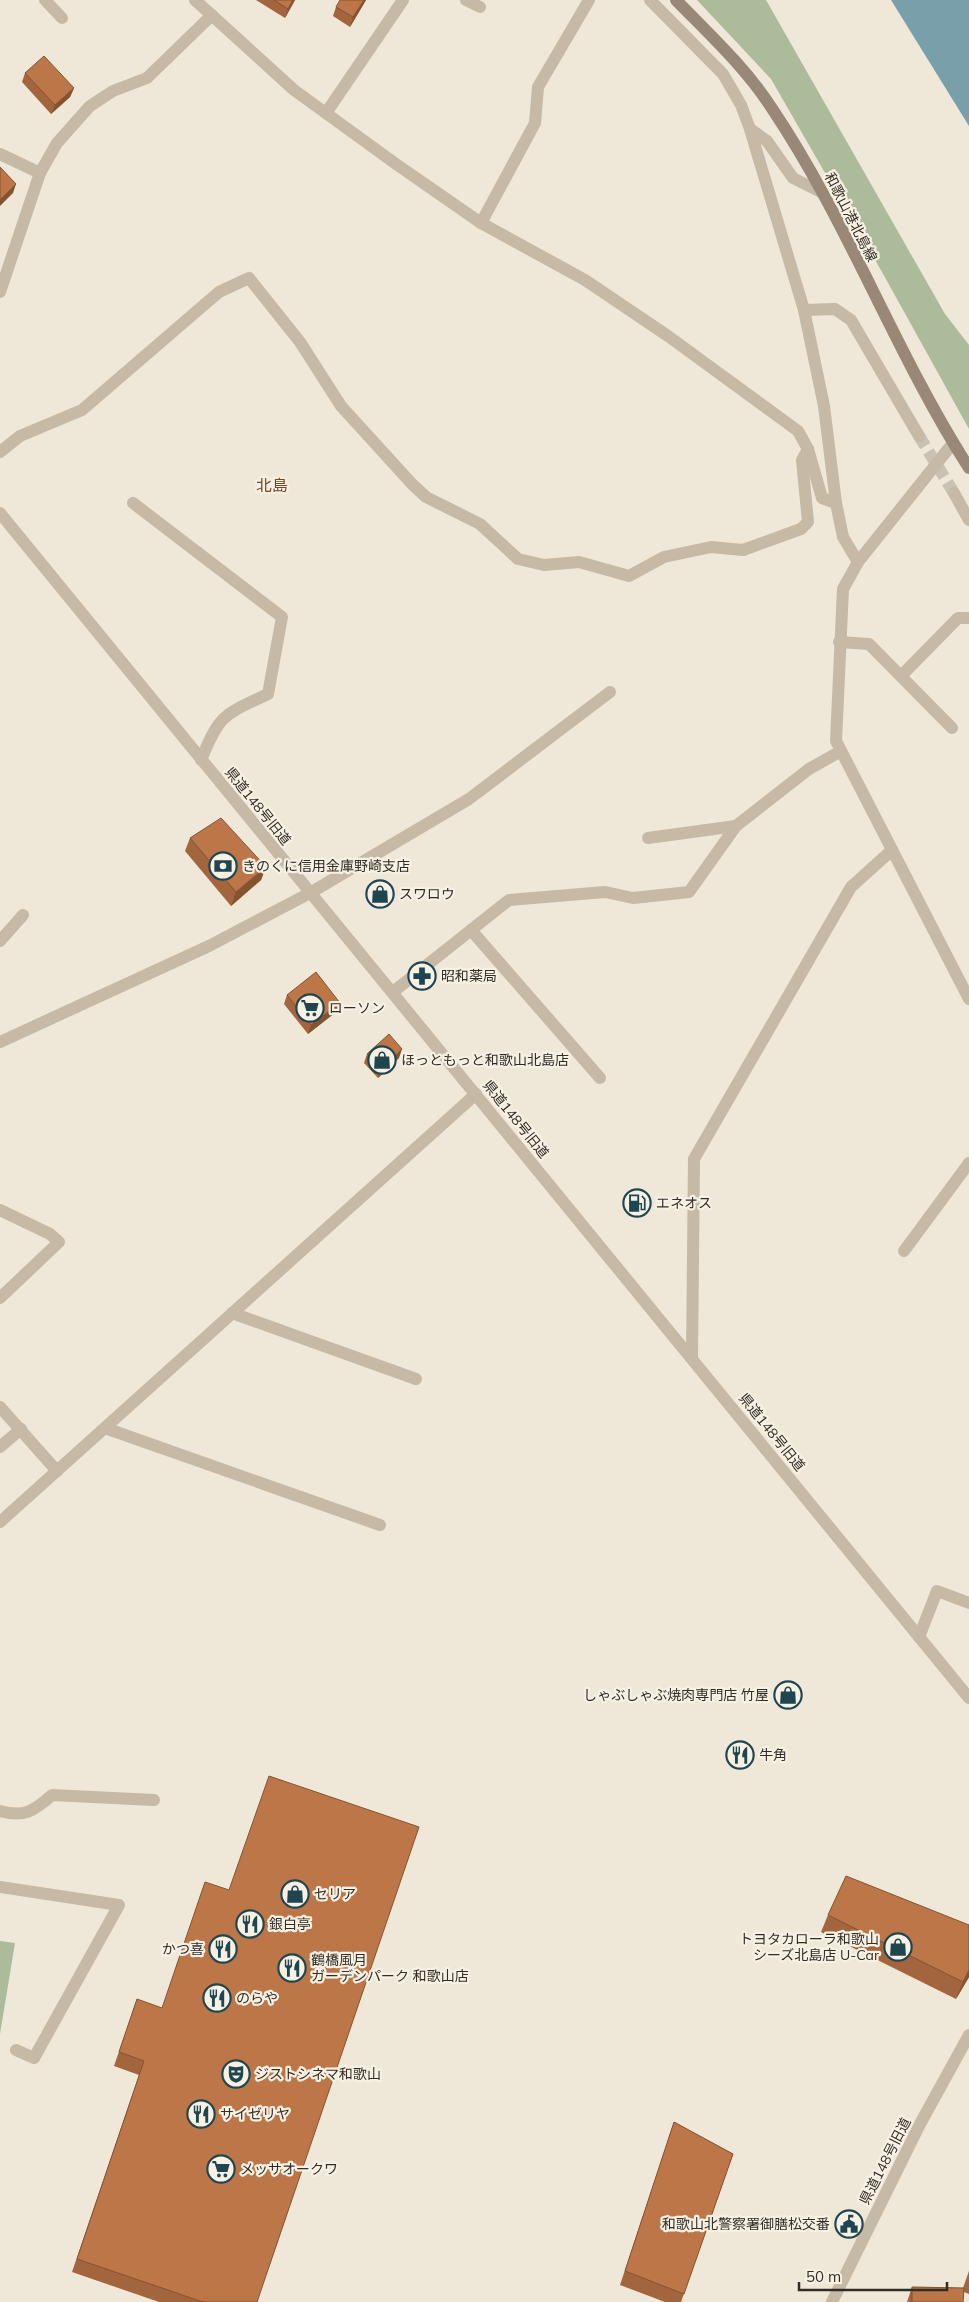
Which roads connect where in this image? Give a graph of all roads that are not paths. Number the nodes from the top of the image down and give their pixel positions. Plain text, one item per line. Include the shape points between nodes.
1 (45, 0) edge
2 (195, 0) edge
3 (403, 0) edge
4 (466, 0) edge
5 (589, 0) edge
6 (650, 0) edge
7 (676, 0) edge
8 (480, 7) dead end
9 (212, 15) junction
10 (62, 18) dead end
11 (326, 113) junction
12 (750, 129) junction
13 (0, 154) edge
14 (40, 173) junction
15 (822, 192) junction
16 (481, 223) junction
17 (0, 292) edge
18 (804, 310) junction
19 (919, 436) tunnel mouth
20 (953, 443) junction
21 (808, 449) junction
22 (0, 452) edge
23 (969, 468) edge
24 (954, 493) tunnel mouth
25 (133, 503) dead end
26 (836, 504) junction
27 (0, 513) edge
28 (969, 520) edge
29 (858, 562) junction
30 (969, 618) edge
31 (839, 642) junction
32 (901, 676) junction
33 (610, 692) dead end
34 (952, 728) dead end
35 (841, 751) junction
36 (201, 760) junction
37 (736, 826) junction
38 (648, 838) dead end
39 (892, 850) junction
40 (310, 894) junction
41 (23, 915) dead end
42 (471, 930) junction
43 (0, 941) edge
44 (393, 992) junction
45 (969, 999) edge
46 (0, 1042) edge
47 (600, 1078) dead end
48 (476, 1094) junction
49 (969, 1163) edge
50 (0, 1210) edge
51 (904, 1251) dead end
52 (3, 1290) edge
53 (232, 1313) junction
54 (692, 1357) junction
55 (416, 1379) dead end
56 (0, 1407) edge
57 (105, 1428) junction
58 (21, 1429) junction
59 (0, 1447) edge
60 (57, 1471) junction
61 (0, 1522) edge
62 (380, 1525) dead end
63 (969, 1603) edge
64 (919, 1637) junction
65 (969, 1698) edge
66 (154, 1800) dead end
67 (0, 1811) edge
68 (0, 1887) edge
69 (969, 2035) edge
70 (16, 2050) dead end
71 (832, 2302) edge

1 - 10 street
2 - 9 street
3 - 11 street
4 - 8 street
5 - 16 street via 538,87 535,123
6 - 12 street via 723,74 742,105
7 - 15 main road, 和歌山港北島線 via 746,73 771,106
9 - 11 street via 294,90
9 - 14 street via 148,78 113,91 90,106 57,143
11 - 16 street
12 - 15 street via 767,141 793,178
12 - 18 street
13 - 14 street
14 - 17 street
15 - 20 main road, 和歌山港北島線
16 - 21 street via 585,280 668,336 798,431
18 - 19 street via 835,309 851,320
18 - 26 street via 824,406
20 - 23 main road, 和歌山港北島線
20 - 29 street
21 - 22 street via 802,460 808,522 801,529 743,550 712,547 664,557 629,576 579,562 544,565 518,559 480,524 426,497 412,484 341,406 300,342 249,278 219,292 82,410 20,436
21 - 26 street via 822,498
24 - 28 street
25 - 36 street via 282,617 268,694 224,717 214,728
26 - 29 street via 843,537
27 - 36 street, 県道148号旧道
29 - 31 street via 843,590
30 - 32 street via 958,618
31 - 32 street via 869,644
31 - 35 street via 836,742
32 - 34 street
33 - 40 street via 469,799
35 - 37 street via 809,769
35 - 39 street
36 - 40 street, 県道148号旧道
37 - 38 street
37 - 42 street via 689,892 633,898 604,892 509,900
39 - 45 street
39 - 54 street via 851,887 694,1159
40 - 44 street, 県道148号旧道
40 - 46 street via 209,946
41 - 43 street
42 - 44 street
42 - 47 street
44 - 48 street, 県道148号旧道
48 - 53 street
48 - 54 street, 県道148号旧道
49 - 51 street
50 - 52 street via 60,1242
53 - 55 street
53 - 57 street
54 - 64 street, 県道148号旧道
56 - 58 street
57 - 60 street
57 - 62 street
58 - 59 street
58 - 60 street
60 - 61 street
63 - 64 street via 937,1591
64 - 65 street, 県道148号旧道
66 - 67 street via 52,1795 35,1810 13,1815
68 - 70 street via 119,1905 34,2058
69 - 71 street, 県道148号旧道 via 920,2124

